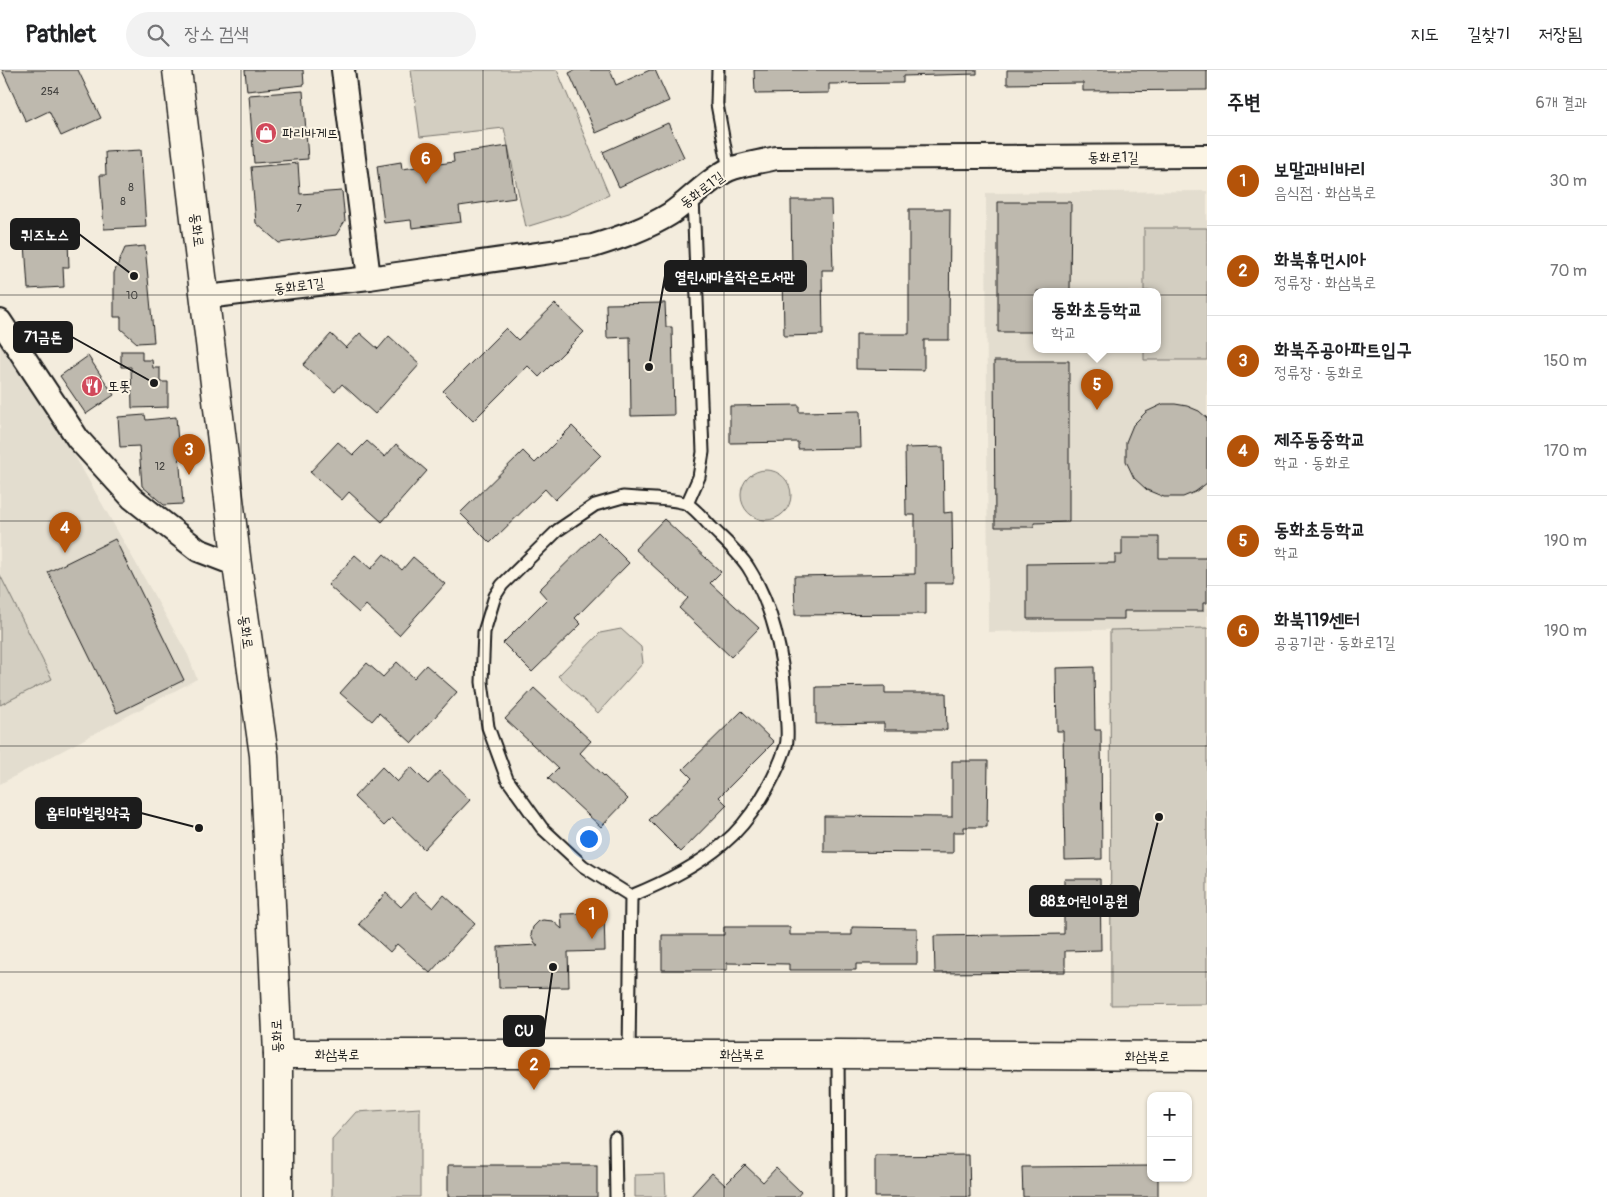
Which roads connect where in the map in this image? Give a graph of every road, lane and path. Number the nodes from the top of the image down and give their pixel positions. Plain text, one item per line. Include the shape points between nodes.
1 (177, 70) edge
2 (343, 70) edge
3 (718, 70) edge
4 (1207, 156) edge
5 (729, 170) junction
6 (693, 197) junction
7 (369, 278) junction
8 (206, 297) junction
9 (0, 321) edge
10 (687, 504) junction
11 (237, 565) junction
12 (631, 896) junction
13 (278, 1054) junction
14 (629, 1054) junction
15 (838, 1054) junction
16 (1207, 1056) edge
17 (616, 1138) dead end
18 (278, 1197) edge
19 (616, 1197) edge
20 (839, 1197) edge

1 - 8 street, 동화로
2 - 7 street
3 - 5 lane via 718,104
4 - 5 street, 동화로1길 via 776,158
5 - 6 street, 동화로1길
6 - 7 street, 동화로1길 via 669,214 624,236 592,246
6 - 10 lane via 703,452
7 - 8 street, 동화로1길
8 - 11 street, 동화로
9 - 11 street via 78,439 132,498 198,550
10 - 12 lane via 748,567 765,600 781,650 787,744 776,772 752,812 723,844 695,864
10 - 12 lane via 623,497 595,505 558,530 502,585 494,596 484,632 482,682 488,727 507,779 542,828 583,866
11 - 13 street, 동화로 via 264,755
12 - 14 lane
13 - 14 street, 화삼북로
13 - 18 street, 동화로
14 - 15 street, 화삼북로
15 - 16 street, 화삼북로
15 - 20 lane
17 - 19 lane

